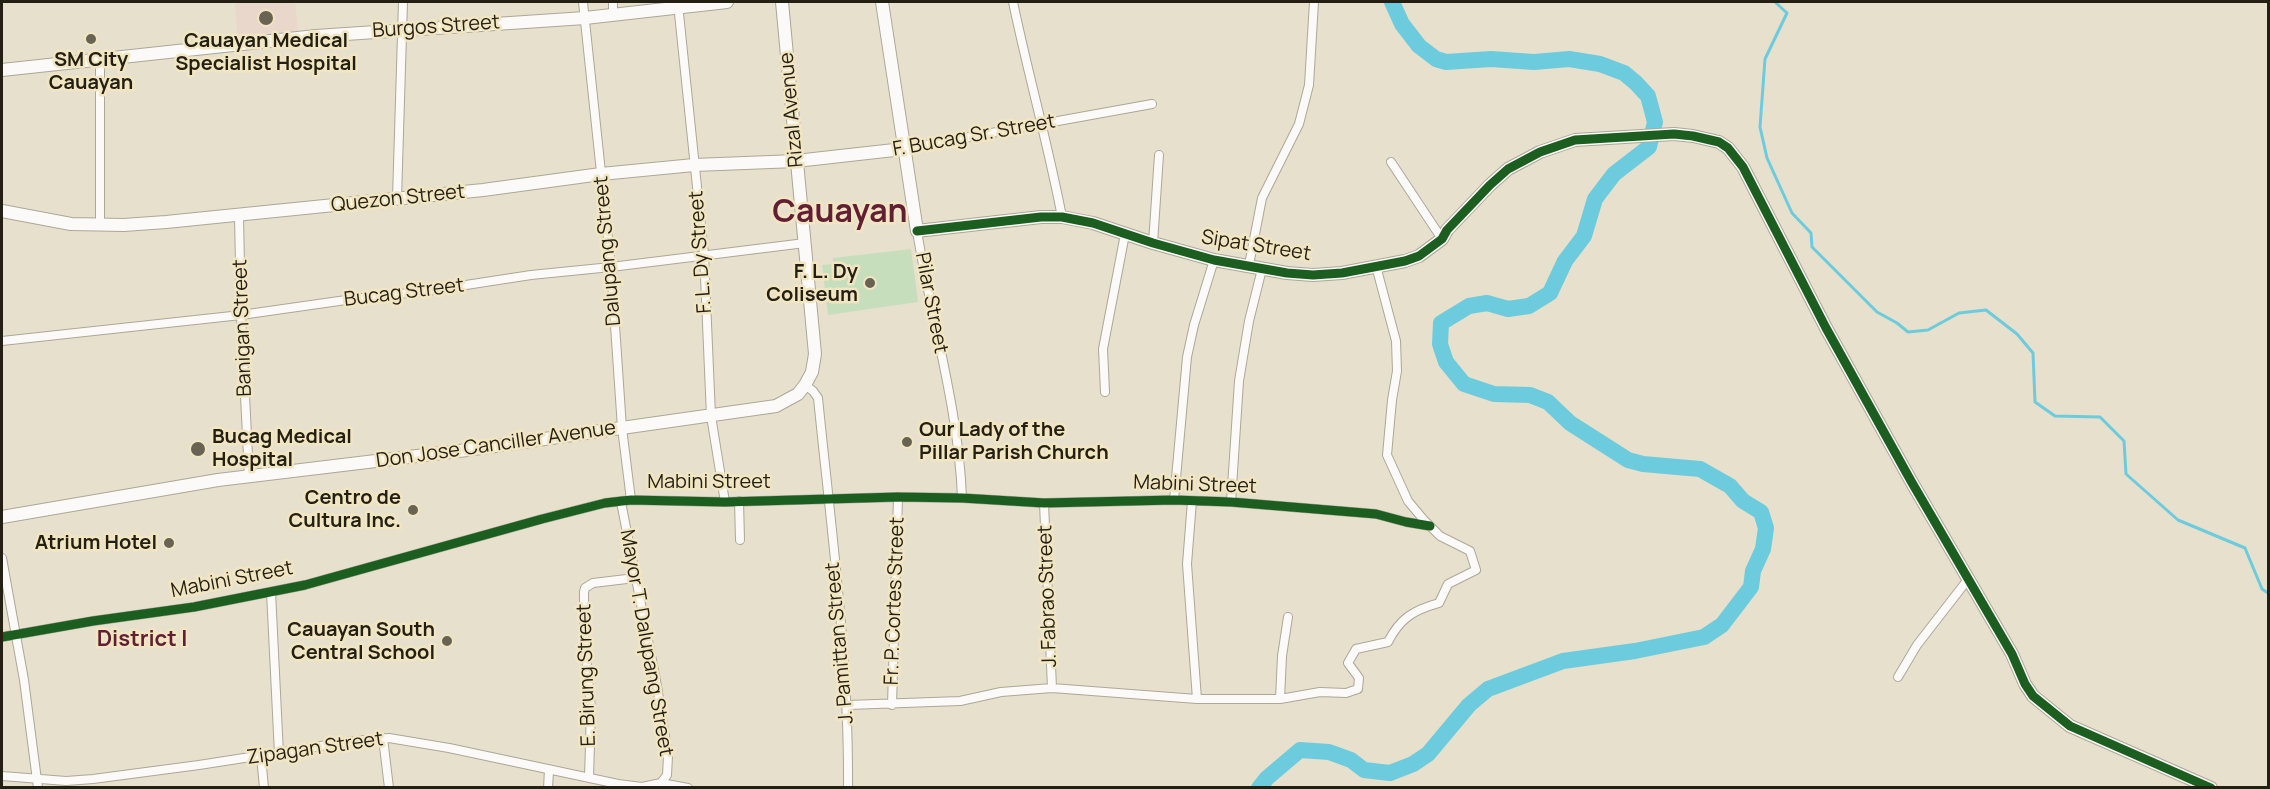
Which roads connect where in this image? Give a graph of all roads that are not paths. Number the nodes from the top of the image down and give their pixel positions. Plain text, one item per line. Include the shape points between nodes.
1 (403, 2) edge
2 (583, 2) edge
3 (614, 2) edge
4 (727, 2) edge
5 (782, 2) edge
6 (882, 2) edge
7 (1013, 2) edge
8 (1314, 2) edge
9 (678, 4) edge
10 (613, 15) junction
11 (585, 18) junction
12 (404, 28) junction
13 (100, 59) junction
14 (2, 70) edge
15 (1152, 104) dead end
16 (1042, 124) junction
17 (903, 149) junction
18 (1159, 154) dead end
19 (796, 161) junction
20 (1391, 162) dead end
21 (694, 165) junction
22 (600, 174) junction
23 (397, 198) junction
24 (2, 211) edge
25 (239, 216) junction
26 (1062, 217) junction
27 (100, 225) junction
28 (917, 231) junction
29 (1125, 234) junction
30 (1442, 238) junction
31 (805, 243) junction
32 (1153, 243) junction
33 (704, 254) junction
34 (1214, 260) junction
35 (1249, 265) junction
36 (1376, 266) junction
37 (611, 267) junction
38 (1262, 269) junction
39 (241, 315) junction
40 (2, 341) edge
41 (805, 385) junction
42 (1105, 392) dead end
43 (711, 416) junction
44 (622, 428) junction
45 (249, 476) junction
46 (898, 497) junction
47 (962, 498) junction
48 (828, 499) junction
49 (632, 500) junction
50 (1174, 500) junction
51 (621, 501) junction
52 (725, 501) junction
53 (739, 501) junction
54 (1192, 501) junction
55 (1231, 502) junction
56 (1044, 503) junction
57 (2, 517) edge
58 (1430, 526) junction
59 (740, 540) dead end
60 (2, 558) edge
61 (634, 578) junction
62 (1969, 578) junction
63 (271, 592) junction
64 (1288, 617) dead end
65 (16, 634) junction
66 (2, 637) edge
67 (1898, 677) dead end
68 (1052, 688) junction
69 (1197, 699) junction
70 (1280, 699) junction
71 (848, 705) junction
72 (892, 705) junction
73 (383, 738) junction
74 (279, 754) junction
75 (261, 756) junction
76 (549, 770) junction
77 (2, 776) edge
78 (589, 778) junction
79 (38, 783) edge
80 (661, 783) junction
81 (626, 786) edge
82 (264, 788) edge
83 (389, 788) edge
84 (548, 788) edge
85 (688, 788) edge
86 (848, 788) edge
87 (2211, 788) edge

1 - 12 street
2 - 11 street, Dalupang Street
3 - 10 street
4 - 9 street, Burgos Street
5 - 19 street, Rizal Avenue
6 - 17 street, Pilar Street
7 - 16 street
8 - 35 street via 1309,85 1299,124 1262,198
9 - 10 street, Burgos Street
9 - 21 street, F. L. Dy Street
10 - 11 street, Burgos Street
11 - 12 street, Burgos Street
11 - 22 street, Dalupang Street
12 - 13 street, Burgos Street
12 - 23 street
13 - 14 street, Burgos Street
13 - 27 street
15 - 16 street, F. Bucag Sr. Street
16 - 17 street, F. Bucag Sr. Street
16 - 26 street
17 - 19 street, F. Bucag Sr. Street
17 - 28 street, Pilar Street
18 - 32 street
19 - 21 street, Quezon Street
19 - 31 street, Rizal Avenue
20 - 30 street
21 - 22 street, Quezon Street
21 - 33 street, F. L. Dy Street
22 - 23 street, Quezon Street
22 - 37 street, Dalupang Street
23 - 25 street, Quezon Street
24 - 27 street, Quezon Street via 58,223
25 - 27 street, Quezon Street
25 - 39 street, Banigan Street
26 - 28 street, Sipat Street
26 - 29 street, Sipat Street
28 - 47 street, Pilar Street via 951,408
29 - 32 street, Sipat Street
29 - 42 street via 1103,349
30 - 36 street, Sipat Street via 1419,256
30 - 62 street, Sipat Street via 1508,169 1557,145 1674,135 1719,142 1738,158 1826,328
31 - 33 street, Bucag Street
31 - 41 street, Rizal Avenue via 814,354 812,372
32 - 34 street, Sipat Street
33 - 37 street, Bucag Street
33 - 43 street, F. L. Dy Street
34 - 35 street, Sipat Street
34 - 50 street via 1187,357
35 - 38 street, Sipat Street
36 - 38 street, Sipat Street via 1313,275
36 - 58 street via 1396,341 1397,371 1388,455 1408,501
37 - 39 street, Bucag Street
37 - 44 street, Dalupang Street
38 - 55 street via 1239,381
39 - 40 street, Bucag Street
39 - 45 street, Banigan Street
41 - 43 street, Don Jose Canciller Avenue via 798,394 776,406
41 - 48 street via 818,398
43 - 44 street, Don Jose Canciller Avenue
43 - 52 street, F. L. Dy Street
44 - 45 street, Don Jose Canciller Avenue
44 - 49 street, Dalupang Street
45 - 57 street, Don Jose Canciller Avenue
46 - 47 street, Mabini Street
46 - 48 street, Mabini Street
46 - 72 street, Fr. P. Cortes Street
47 - 56 street, Mabini Street
48 - 53 street, Mabini Street
48 - 71 street, J. Pamittan Street
49 - 51 street, Mabini Street
49 - 52 street, Mabini Street
50 - 54 street, Mabini Street
50 - 56 street, Mabini Street
51 - 61 street, Mayor T. Dalupang Street
51 - 63 street, Mabini Street
52 - 53 street, Mabini Street
53 - 59 street
54 - 55 street, Mabini Street
54 - 69 street via 1187,564
55 - 58 street, Mabini Street via 1376,514
56 - 68 street, J. Fabrao Street
58 - 70 street via 1440,536 1470,551 1476,570 1448,584 1439,603 1417,609 1396,628 1388,642 1356,649 1348,663 1359,678 1358,689
60 - 65 street
61 - 78 street, E. Birung Street via 593,583 584,592 591,708
61 - 80 street, Mayor T. Dalupang Street via 668,756
62 - 67 street via 1917,645
62 - 87 street, Sipat Street via 2025,684 2039,702 2086,734
63 - 65 street, Mabini Street
63 - 74 street
64 - 70 street
65 - 66 street, Mabini Street
65 - 79 street
68 - 69 street
68 - 72 street via 1001,692 960,701
69 - 70 street
71 - 72 street
71 - 86 street, J. Pamittan Street
73 - 74 street, Zipagan Street
73 - 76 street, Zipagan Street
73 - 83 street
74 - 75 street, Zipagan Street
75 - 79 street, Zipagan Street
75 - 82 street
76 - 78 street, Zipagan Street
76 - 84 street
77 - 79 street, Zipagan Street
78 - 81 street, Zipagan Street
80 - 81 street, Zipagan Street
80 - 85 street, Zipagan Street

